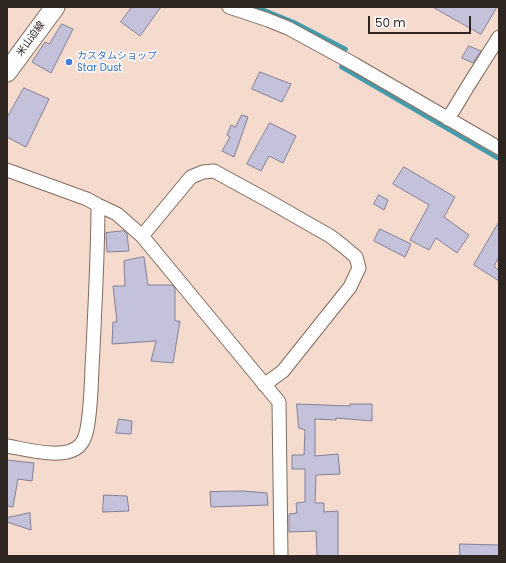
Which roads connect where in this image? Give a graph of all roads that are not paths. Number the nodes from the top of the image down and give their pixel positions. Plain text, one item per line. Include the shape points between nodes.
1 (55, 7) edge
2 (229, 7) edge
3 (499, 37) edge
4 (7, 72) edge
5 (448, 119) junction
6 (499, 148) edge
7 (7, 170) edge
8 (98, 205) junction
9 (142, 236) junction
10 (264, 385) junction
11 (7, 446) edge
12 (281, 556) edge

1 - 4 main road, 米山迫線
2 - 5 street via 288,28
3 - 5 street
5 - 6 street
7 - 8 street
8 - 9 street via 117,214
8 - 11 street via 90,394 84,438 80,446 63,453 53,454
9 - 10 street
9 - 10 street via 191,177 214,171 330,236 356,257 360,268 350,287 284,371
10 - 12 street via 279,402

